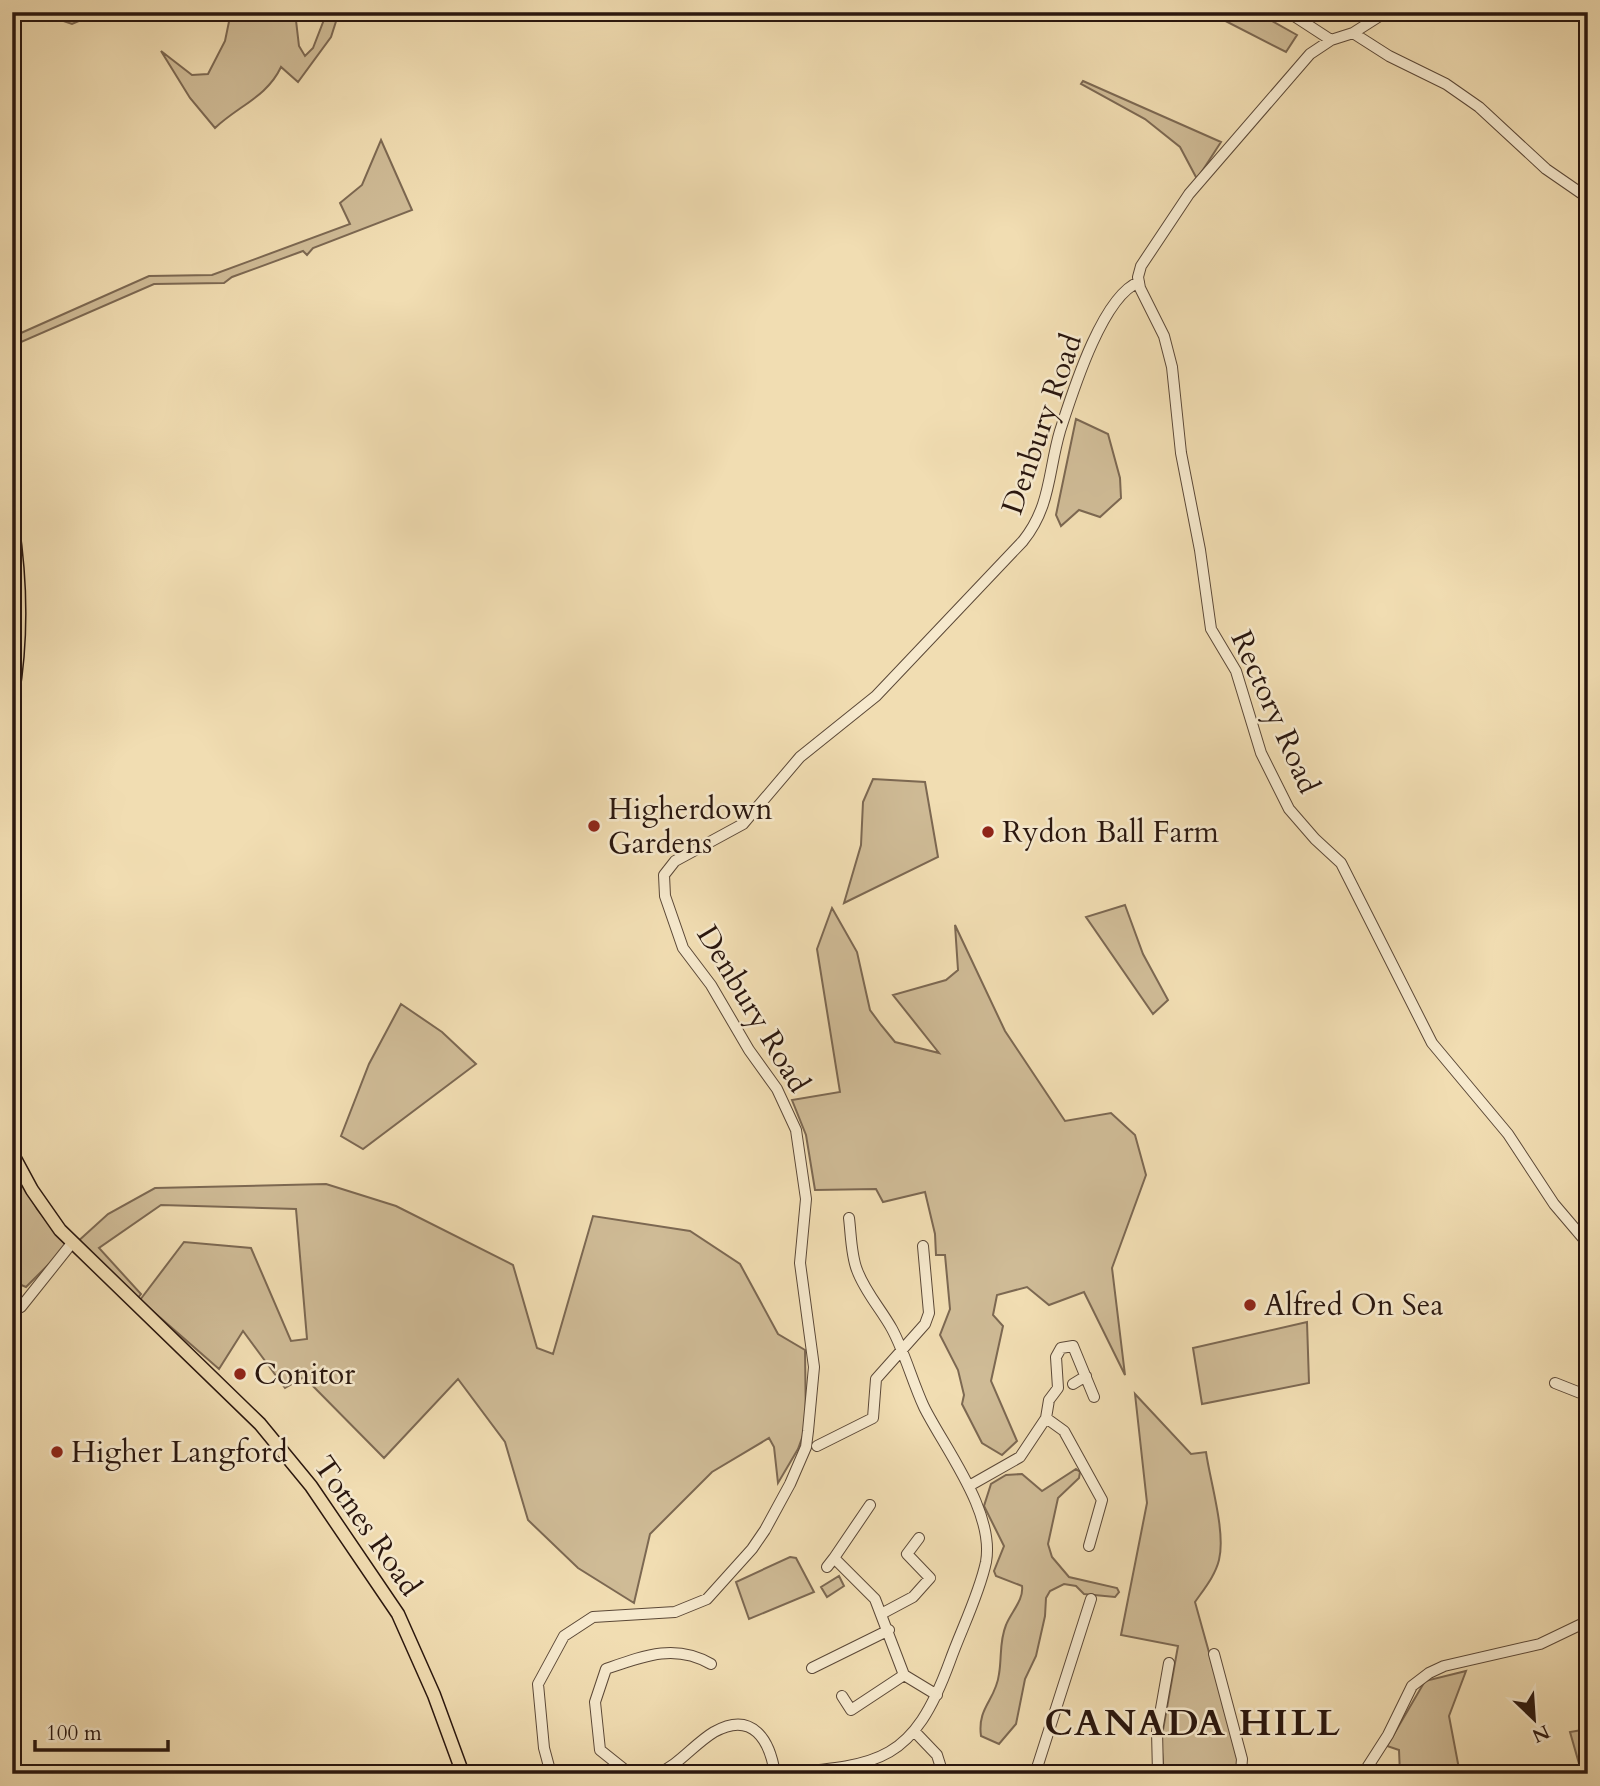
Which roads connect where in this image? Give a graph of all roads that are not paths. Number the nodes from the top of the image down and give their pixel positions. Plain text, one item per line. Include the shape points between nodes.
1 (1288, 12) edge
2 (1386, 12) edge
3 (1353, 33) junction
4 (1331, 40) junction
5 (1588, 198) edge
6 (1139, 282) junction
7 (12, 523) edge
8 (12, 698) edge
9 (12, 1153) edge
10 (849, 1218) dead end
11 (72, 1244) junction
12 (1588, 1244) edge
13 (923, 1246) dead end
14 (12, 1311) edge
15 (902, 1352) junction
16 (1086, 1376) junction
17 (1555, 1383) dead end
18 (1073, 1384) dead end
19 (1094, 1396) dead end
20 (1588, 1396) edge
21 (1046, 1418) junction
22 (817, 1446) dead end
23 (969, 1486) junction
24 (870, 1505) dead end
25 (919, 1538) dead end
26 (1089, 1546) dead end
27 (834, 1558) junction
28 (827, 1567) dead end
29 (1091, 1599) dead end
30 (883, 1613) junction
31 (1588, 1621) edge
32 (889, 1630) junction
33 (1214, 1654) dead end
34 (1169, 1663) dead end
35 (711, 1664) dead end
36 (812, 1668) dead end
37 (904, 1675) junction
38 (937, 1695) junction
39 (842, 1696) dead end
40 (915, 1732) junction
41 (463, 1774) edge
42 (551, 1774) edge
43 (641, 1774) edge
44 (657, 1774) edge
45 (776, 1774) edge
46 (943, 1774) edge
47 (1035, 1774) edge
48 (1158, 1774) edge
49 (1237, 1774) edge
50 (1363, 1774) edge

1 - 4 street
2 - 3 street
3 - 4 street
3 - 5 street via 1479,107 1546,169
4 - 6 street, Denbury Road via 1310,54 1189,194 1141,266
6 - 12 street, Rectory Road via 1164,336 1172,367 1181,453 1211,629 1236,671 1261,754 1289,809 1341,863 1432,1043
6 - 42 street, Denbury Road via 1114,304 1091,347 1060,433 1042,513 1023,541 876,696 800,757 743,824 675,861 664,875 665,896 683,948 777,1089 796,1130 806,1199 800,1263 814,1367 806,1447 765,1530 707,1599 675,1612 593,1618 564,1636 538,1684
7 - 8 main road via 20,628
9 - 11 main road, Totnes Road via 42,1206
10 - 15 street via 856,1268
11 - 14 street via 21,1307
11 - 41 main road, Totnes Road via 260,1424 311,1486 398,1614
13 - 15 street via 929,1313
15 - 22 street via 876,1379 873,1418
15 - 23 street via 926,1410
16 - 18 street
16 - 19 street
16 - 21 street via 1073,1346 1061,1348 1056,1357 1058,1388 1049,1400
17 - 20 street
21 - 23 street via 1020,1457
21 - 26 street via 1065,1431 1102,1500
23 - 38 street via 978,1507 986,1560
24 - 27 street
25 - 30 street via 907,1554 930,1578 913,1597
27 - 28 street
27 - 30 street via 864,1585
29 - 47 street
30 - 32 street
31 - 50 street via 1541,1644 1429,1673 1412,1686
32 - 36 street
32 - 37 street
33 - 49 street via 1242,1759
34 - 48 street via 1157,1731
35 - 43 street via 676,1651 606,1669 595,1702 600,1750 625,1770
37 - 38 street
37 - 39 street via 851,1710
38 - 40 street
40 - 45 street via 889,1754 867,1763
40 - 46 street via 937,1755
44 - 45 street via 715,1731 733,1727 750,1728 766,1738

